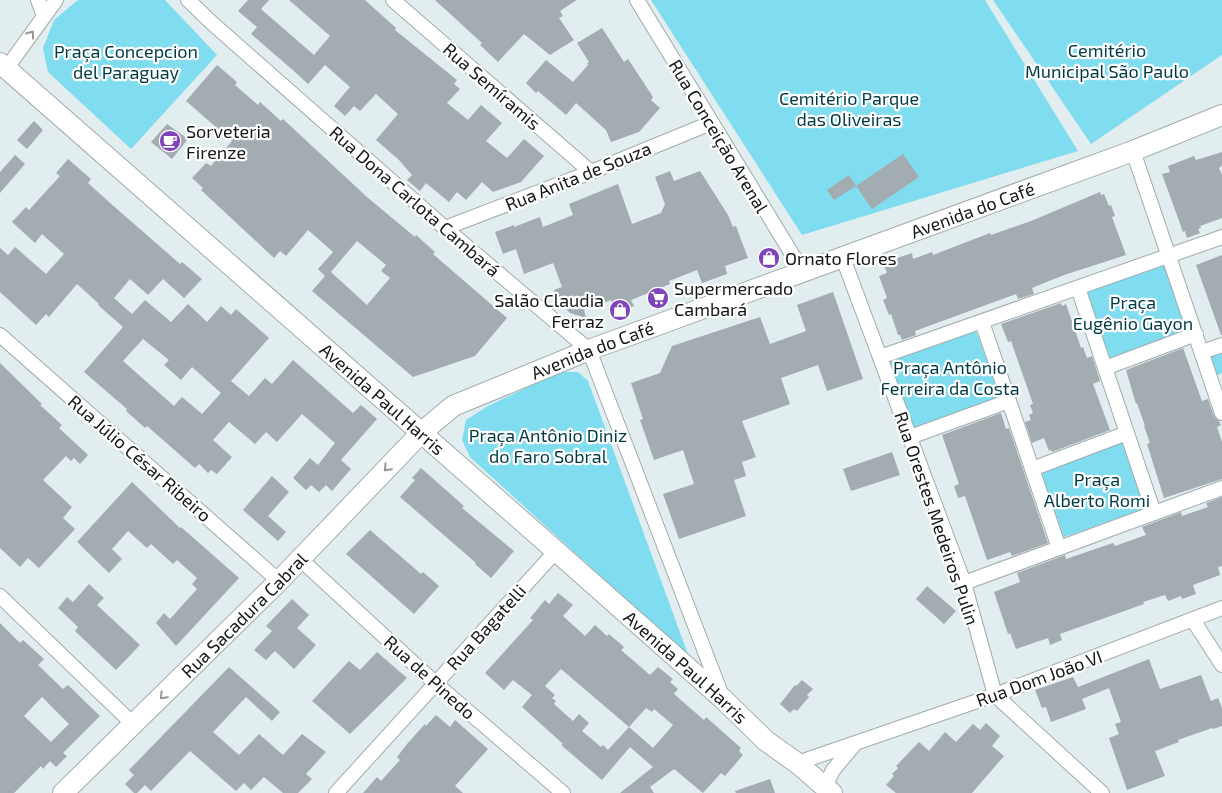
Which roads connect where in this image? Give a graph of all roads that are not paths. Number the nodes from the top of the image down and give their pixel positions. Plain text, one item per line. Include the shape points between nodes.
1 (38, 0) edge
2 (56, 0) edge
3 (188, 0) edge
4 (393, 0) edge
5 (637, 0) edge
6 (44, 16) junction
7 (3, 66) edge
8 (1222, 115) edge
9 (711, 123) junction
10 (1133, 151) junction
11 (591, 172) junction
12 (445, 228) junction
13 (1222, 236) edge
14 (1170, 255) junction
15 (843, 258) junction
16 (803, 272) junction
17 (1078, 288) junction
18 (982, 322) junction
19 (1196, 334) junction
20 (0, 335) edge
21 (1222, 345) edge
22 (590, 350) junction
23 (1202, 352) junction
24 (880, 358) junction
25 (1105, 368) junction
26 (1217, 380) edge
27 (1009, 402) junction
28 (1222, 413) edge
29 (421, 434) junction
30 (1128, 434) junction
31 (910, 437) junction
32 (1032, 469) junction
33 (1222, 488) edge
34 (1154, 513) junction
35 (1059, 548) junction
36 (556, 551) junction
37 (300, 559) junction
38 (279, 581) junction
39 (964, 583) junction
40 (0, 596) edge
41 (1222, 608) edge
42 (1193, 620) junction
43 (1222, 665) edge
44 (436, 683) junction
45 (995, 695) junction
46 (724, 699) junction
47 (134, 724) junction
48 (855, 743) junction
49 (797, 763) junction
50 (828, 790) edge
51 (63, 793) edge
52 (336, 793) edge
53 (563, 793) edge
54 (1102, 793) edge

1 - 6 street
2 - 6 street
3 - 12 street, Rua Dona Carlota Cambará
4 - 11 street, Rua Semíramis
5 - 9 street, Rua Conceição Arenal
7 -> 6 street
7 - 29 street, Avenida Paul Harris
8 - 10 street, Avenida do Café
9 - 11 street, Rua Anita de Souza
9 - 16 street, Rua Conceição Arenal
10 - 14 street
10 - 15 street, Avenida do Café
11 - 12 street, Rua Anita de Souza
12 - 22 street, Rua Dona Carlota Cambará
13 - 14 street
14 - 17 street
14 - 19 street
15 - 16 street, Avenida do Café
15 - 24 street, Rua Orestes Medeiros Pulin
16 - 22 street, Avenida do Café
17 - 18 street
17 - 25 street
18 - 24 street
18 - 27 street
19 - 23 street
19 - 25 street
20 - 38 street, Rua Júlio César Ribeiro
21 - 23 street
22 - 29 street, Avenida do Café via 453,406
22 - 46 street, Rua Dona Carlota Cambará
23 - 26 street
24 - 31 street, Rua Orestes Medeiros Pulin
25 - 30 street
26 - 28 street
27 - 31 street
27 - 32 street
29 - 36 street, Avenida Paul Harris
29 -> 37 street, Rua Sacadura Cabral
30 - 32 street
30 - 34 street
31 - 39 street, Rua Orestes Medeiros Pulin
32 - 35 street
33 - 34 street
34 - 35 street
35 - 39 street
36 - 44 street, Rua Bagatelli
36 - 46 street, Avenida Paul Harris
37 - 38 street, Rua Sacadura Cabral
37 - 44 street, Rua de Pinedo
38 -> 47 street, Rua Sacadura Cabral
39 - 45 street, Rua Orestes Medeiros Pulin
40 - 47 street
41 - 42 street, Rua Dom João VI
42 - 43 street
42 - 45 street, Rua Dom João VI
44 - 52 street, Rua Bagatelli
44 - 53 street, Rua de Pinedo
45 - 48 street, Rua Dom João VI
45 - 54 street
46 - 49 street, Avenida Paul Harris via 766,741
47 - 51 street, Rua Sacadura Cabral
48 - 49 street, Rua Dom João VI
48 - 50 street via 833,770
49 - 50 street, Avenida Paul Harris

